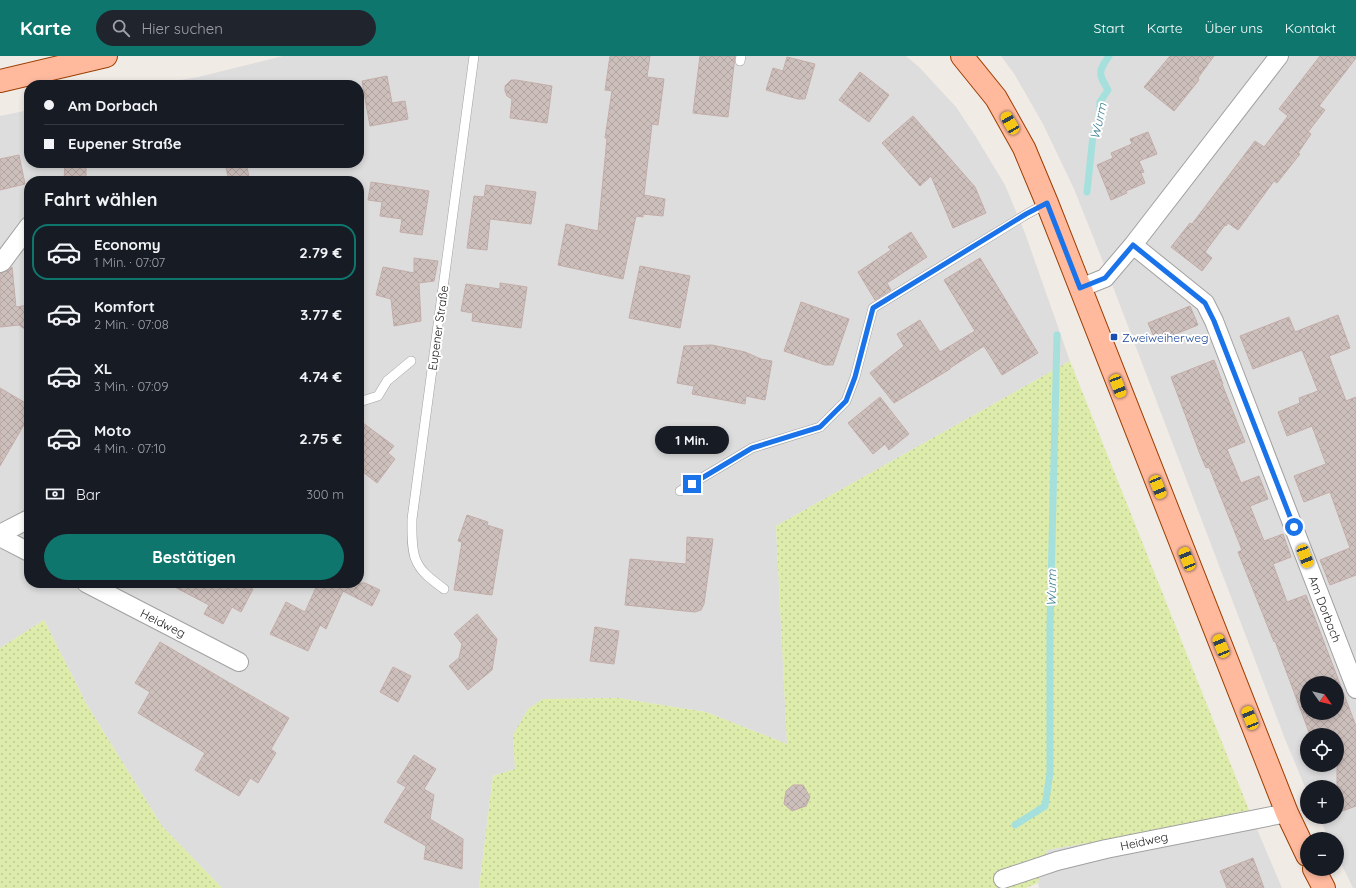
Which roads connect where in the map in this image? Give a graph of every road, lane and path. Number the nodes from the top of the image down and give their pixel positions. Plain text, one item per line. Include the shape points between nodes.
1 (474, 56) edge
2 (962, 56) edge
3 (1279, 56) edge
4 (95, 57) edge
5 (0, 81) edge
6 (1047, 203) junction
7 (24, 233) edge
8 (1133, 245) junction
9 (0, 263) edge
10 (1080, 288) junction
11 (411, 361) dead end
12 (364, 400) edge
13 (680, 491) dead end
14 (24, 522) edge
15 (0, 536) edge
16 (24, 549) edge
17 (96, 588) edge
18 (444, 589) dead end
19 (239, 662) dead end
20 (1356, 689) edge
21 (1287, 813) junction
22 (1300, 840) edge
23 (1318, 876) edge
24 (1004, 879) dead end
25 (1324, 888) edge

1 - 18 lane, Eupener Straße via 412,520 416,560 427,576
2 - 6 main road via 996,98 1024,148
3 - 8 street
4 - 5 main road
6 - 10 main road
6 - 13 lane via 873,308 846,401 820,427 752,448
7 - 9 street
8 - 10 street via 1105,278
8 - 20 street, Am Dorbach via 1205,303
10 - 21 main road
11 - 12 lane via 387,381 378,396
14 - 15 street
15 - 16 street
17 - 19 street, Heidweg
21 - 22 main road
21 - 24 street, Heidweg via 1099,851 1057,861
23 - 25 main road

